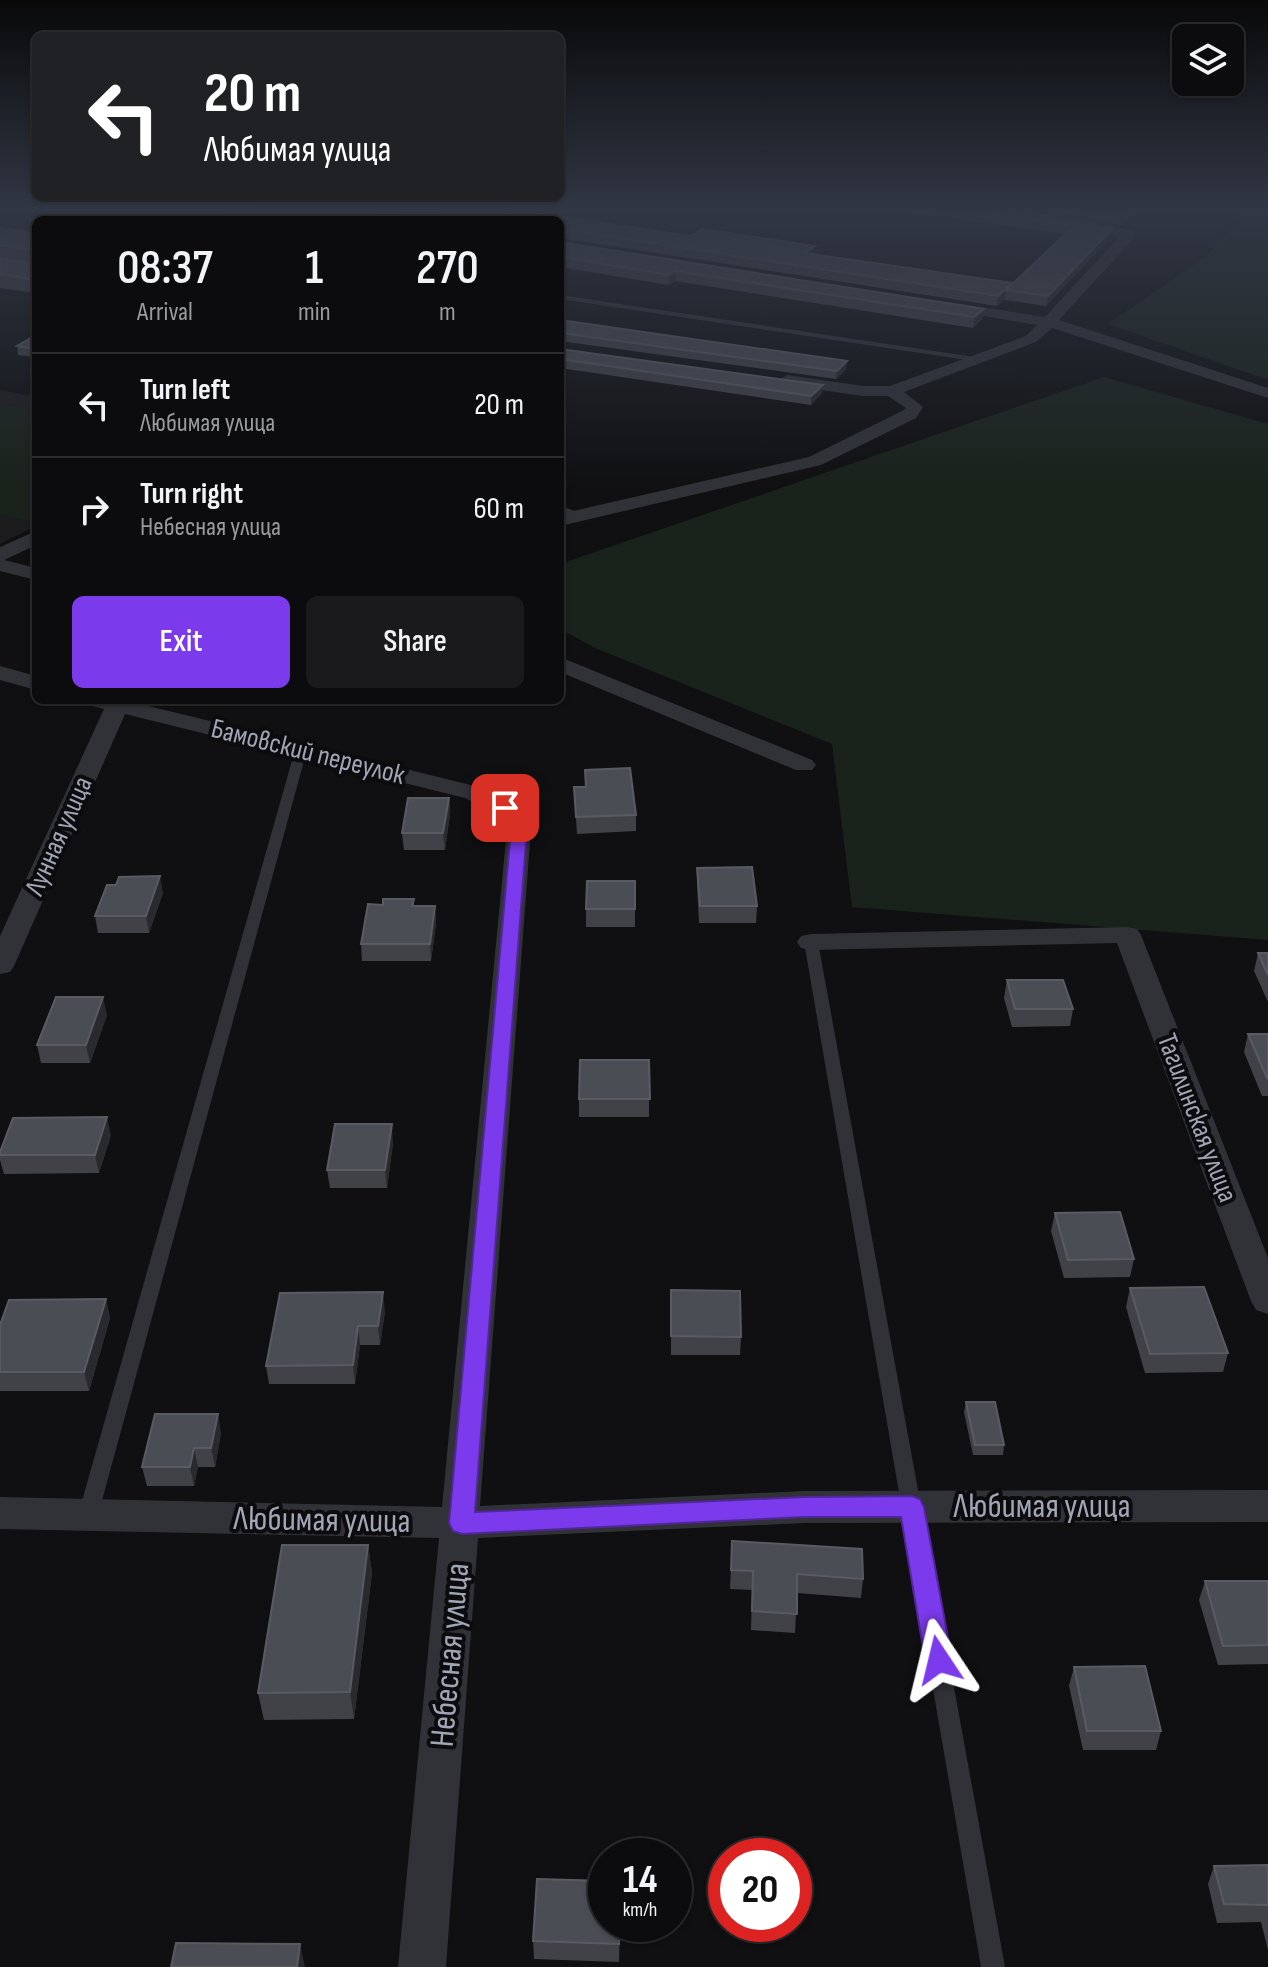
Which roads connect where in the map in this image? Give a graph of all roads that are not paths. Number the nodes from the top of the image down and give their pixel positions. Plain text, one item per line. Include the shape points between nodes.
1 (605, 304) edge
2 (1066, 304) edge
3 (938, 305) edge
4 (1049, 322) junction
5 (981, 360) junction
6 (772, 378) edge
7 (892, 391) junction
8 (1268, 393) edge
9 (565, 514) edge
10 (32, 539) edge
11 (0, 555) edge
12 (0, 565) edge
13 (32, 573) edge
14 (564, 666) edge
15 (0, 673) edge
16 (32, 682) edge
17 (107, 704) edge
18 (111, 704) edge
19 (301, 750) junction
20 (804, 765) dead end
21 (474, 793) joint
22 (811, 942) joint
23 (0, 966) edge
24 (1268, 1301) edge
25 (1268, 1506) edge
26 (912, 1507) junction
27 (0, 1513) edge
28 (88, 1515) junction
29 (462, 1523) junction
30 (422, 1967) edge
31 (993, 1967) edge

1 - 5 lane
2 - 4 street
3 - 4 street
4 - 5 street via 1031,339
4 - 8 street
5 - 7 street
6 - 7 street
7 - 9 street via 915,407 910,414 830,456
10 - 11 street
12 - 13 street
14 - 20 street
15 - 16 street
17 - 23 street, Лунная улица
18 - 19 street, Бамовский переулок
19 - 21 street, Бамовский переулок
19 - 28 lane
21 - 29 street, Небесная улица via 505,808 519,829
22 - 24 street, Тагилинская улица via 1127,935
22 - 26 lane
25 - 26 street, Любимая улица
26 - 29 street, Любимая улица
26 - 31 lane
27 - 28 street, Любимая улица
28 - 29 street, Любимая улица
29 - 30 street, Небесная улица

